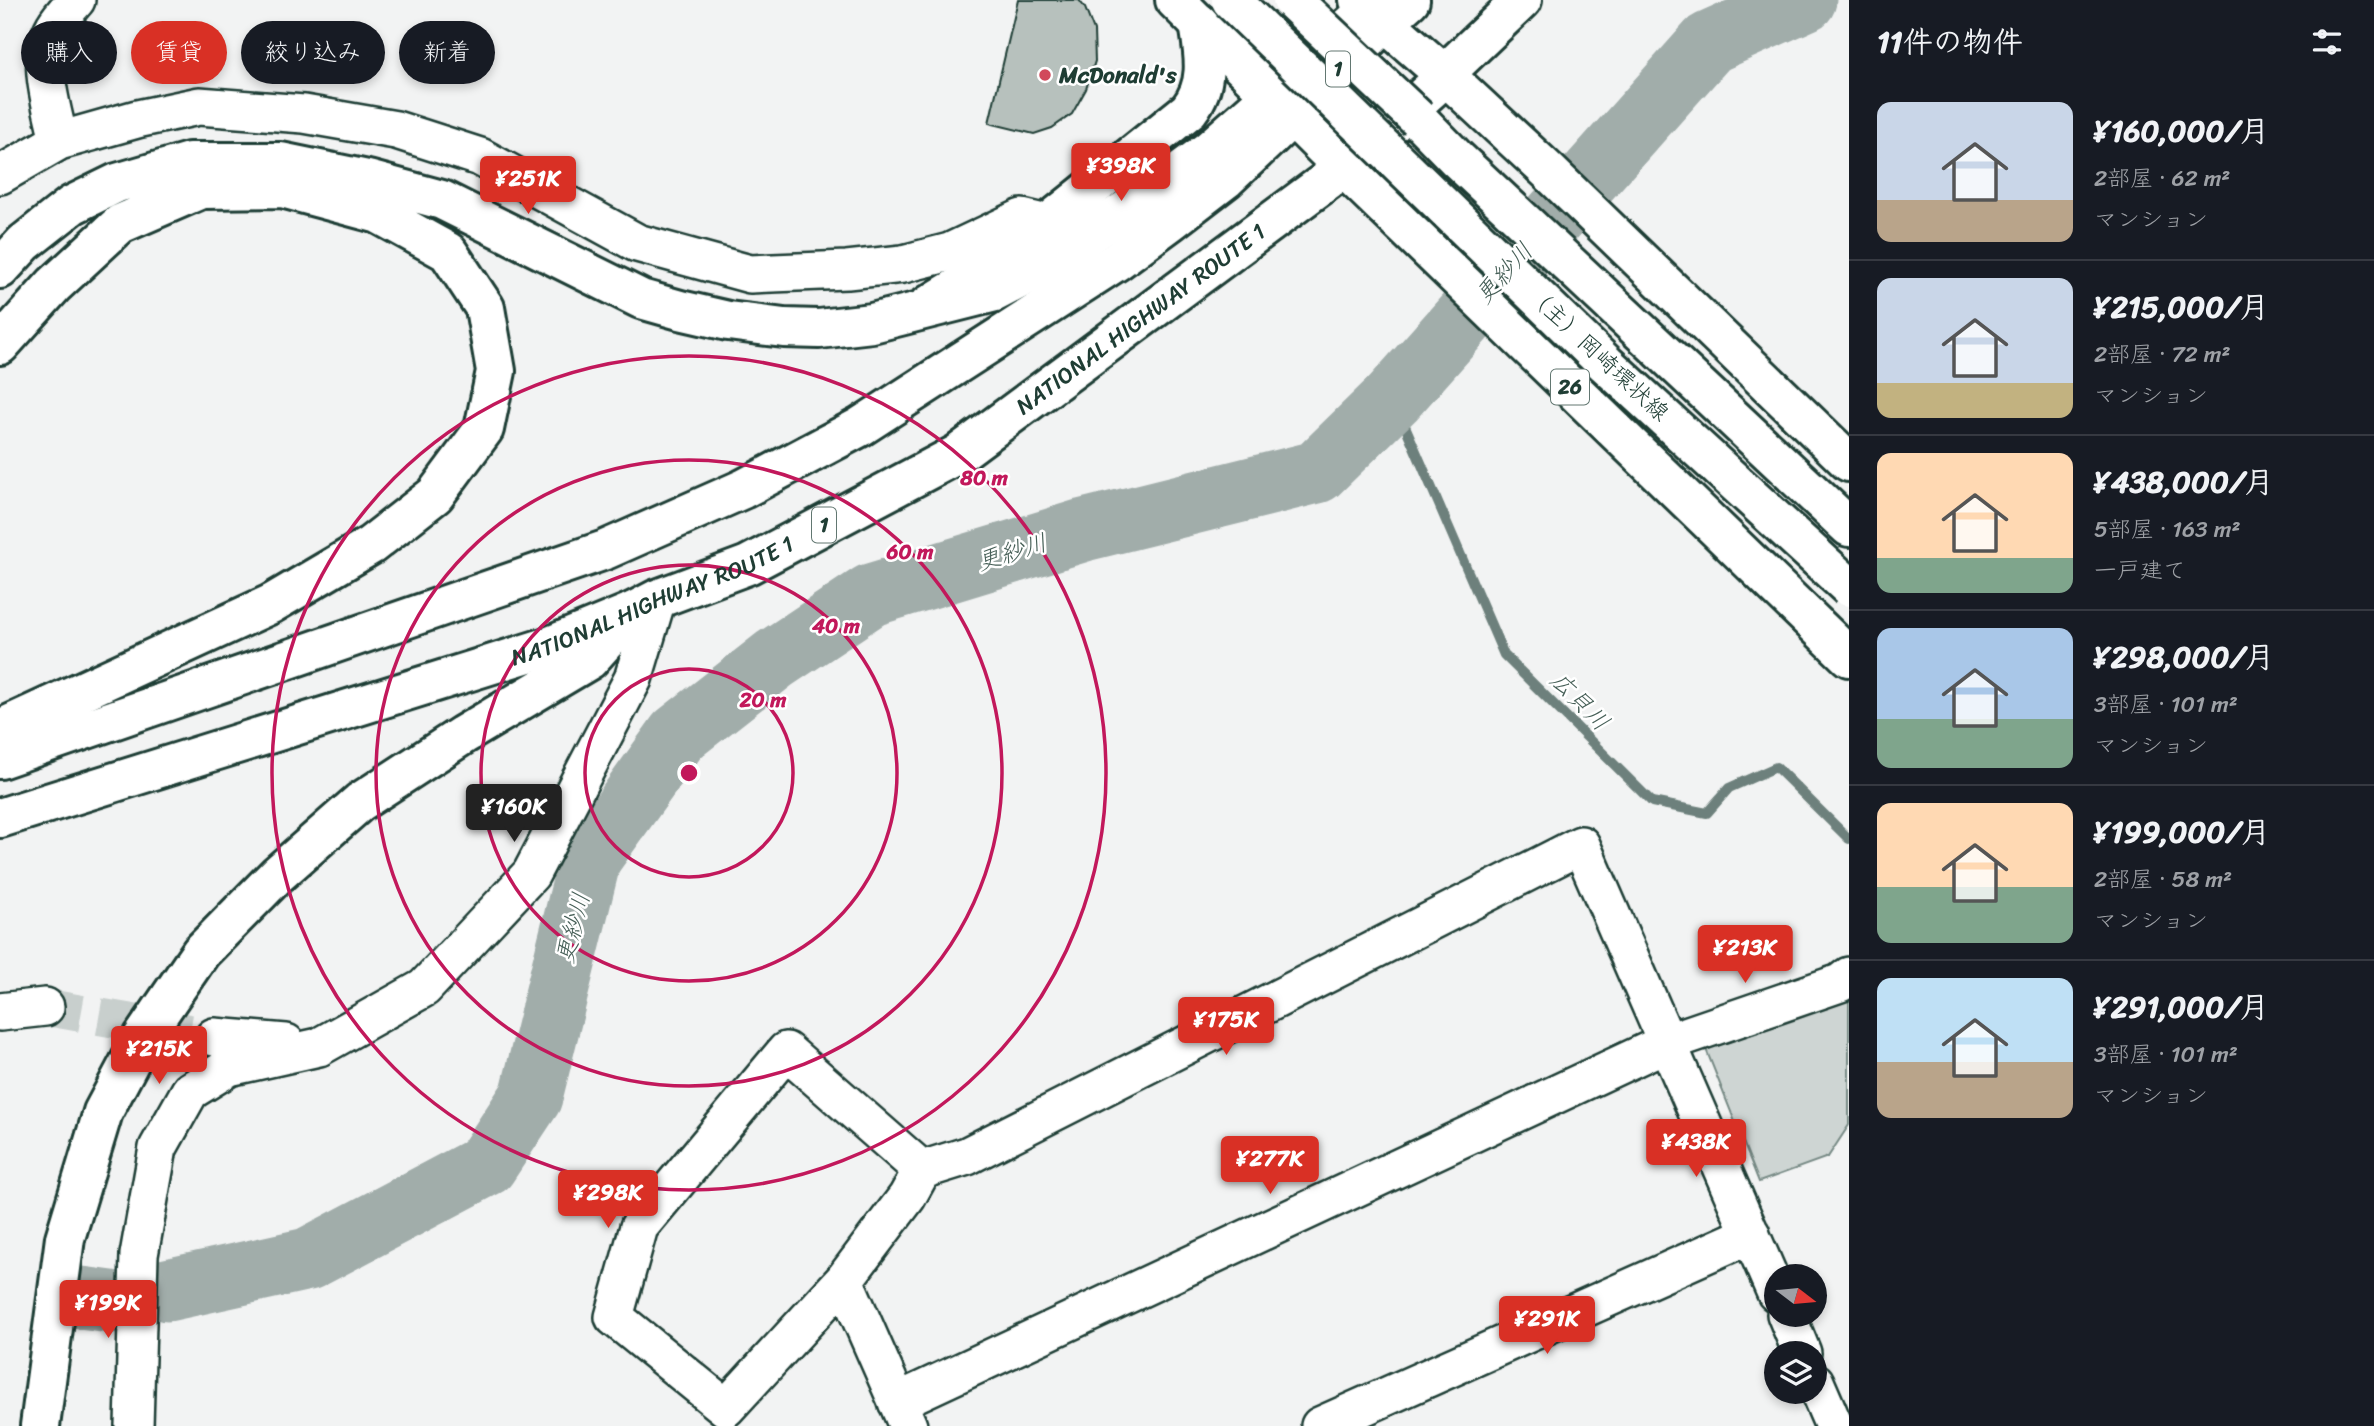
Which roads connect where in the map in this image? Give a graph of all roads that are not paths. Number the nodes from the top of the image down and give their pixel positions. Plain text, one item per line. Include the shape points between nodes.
1 (76, 0) edge
2 (1231, 0) edge
3 (1292, 0) edge
4 (1522, 0) edge
5 (1380, 6) edge
6 (1187, 12) edge
7 (1446, 76) junction
8 (1282, 105) junction
9 (59, 141) junction
10 (1343, 168) junction
11 (0, 175) edge
12 (1047, 225) junction
13 (0, 269) edge
14 (916, 313) junction
15 (0, 345) edge
16 (1849, 462) edge
17 (1849, 527) edge
18 (1849, 587) edge
19 (644, 606) junction
20 (1849, 657) edge
21 (0, 729) edge
22 (0, 759) edge
23 (0, 818) edge
24 (1849, 976) edge
25 (45, 1007) tunnel mouth
26 (0, 1012) edge
27 (214, 1037) tunnel mouth
28 (1668, 1042) junction
29 (318, 1047) junction
30 (922, 1170) junction
31 (1751, 1234) junction
32 (1764, 1265) edge
33 (844, 1280) junction
34 (1821, 1404) edge
35 (903, 1414) edge
36 (1827, 1424) edge
37 (40, 1426) edge
38 (134, 1426) edge
39 (1320, 1426) edge

1 - 9 street via 54,26 45,52
2 - 18 main road, （主）岡崎環状線 / 26, bridge via 1606,363
3 - 17 main road, （主）岡崎環状線, bridge
4 - 7 main road, NATIONAL HIGHWAY ROUTE 1 / 1
5 - 7 main road
5 - 8 main road
6 - 8 main road, 26
6 - 12 main road via 1205,69 1199,98
7 - 10 main road, NATIONAL HIGHWAY ROUTE 1 / 1
7 - 16 main road
8 - 10 main road, 26
8 - 14 main road via 1035,271 995,292
8 - 22 main road via 1226,179 1117,261 860,427 743,489 605,550
9 - 11 street
9 - 12 street via 199,106 303,114 396,130 480,157 638,243 750,274 903,264 950,252 1022,218
10 - 19 main road, NATIONAL HIGHWAY ROUTE 1 / 1 via 958,454 748,565
10 - 20 main road, 26
12 - 14 main road
13 - 14 main road via 72,205 117,183 189,162 281,162 442,200 641,299 680,310 728,321 819,329
15 - 21 main road via 54,285 120,224 201,188 282,188 379,214 448,252 485,308 496,371 484,429 435,495 371,545 271,604
19 - 23 main road, NATIONAL HIGHWAY ROUTE 1 / 1 via 547,647
19 - 29 street via 633,679 531,874 424,988
19 - 37 main road via 589,660 360,802 278,874 201,952 143,1037 103,1112 65,1238
24 - 28 street
25 - 26 street
27 - 29 street
28 - 30 street via 1581,845 967,1156
28 - 31 street
28 - 35 street
29 - 38 street via 229,1067 190,1091 158,1148 139,1255
30 - 33 street
30 - 33 street via 786,1051 639,1227 614,1317 726,1408
31 - 32 street
31 - 39 street
33 - 35 street
34 - 36 street

